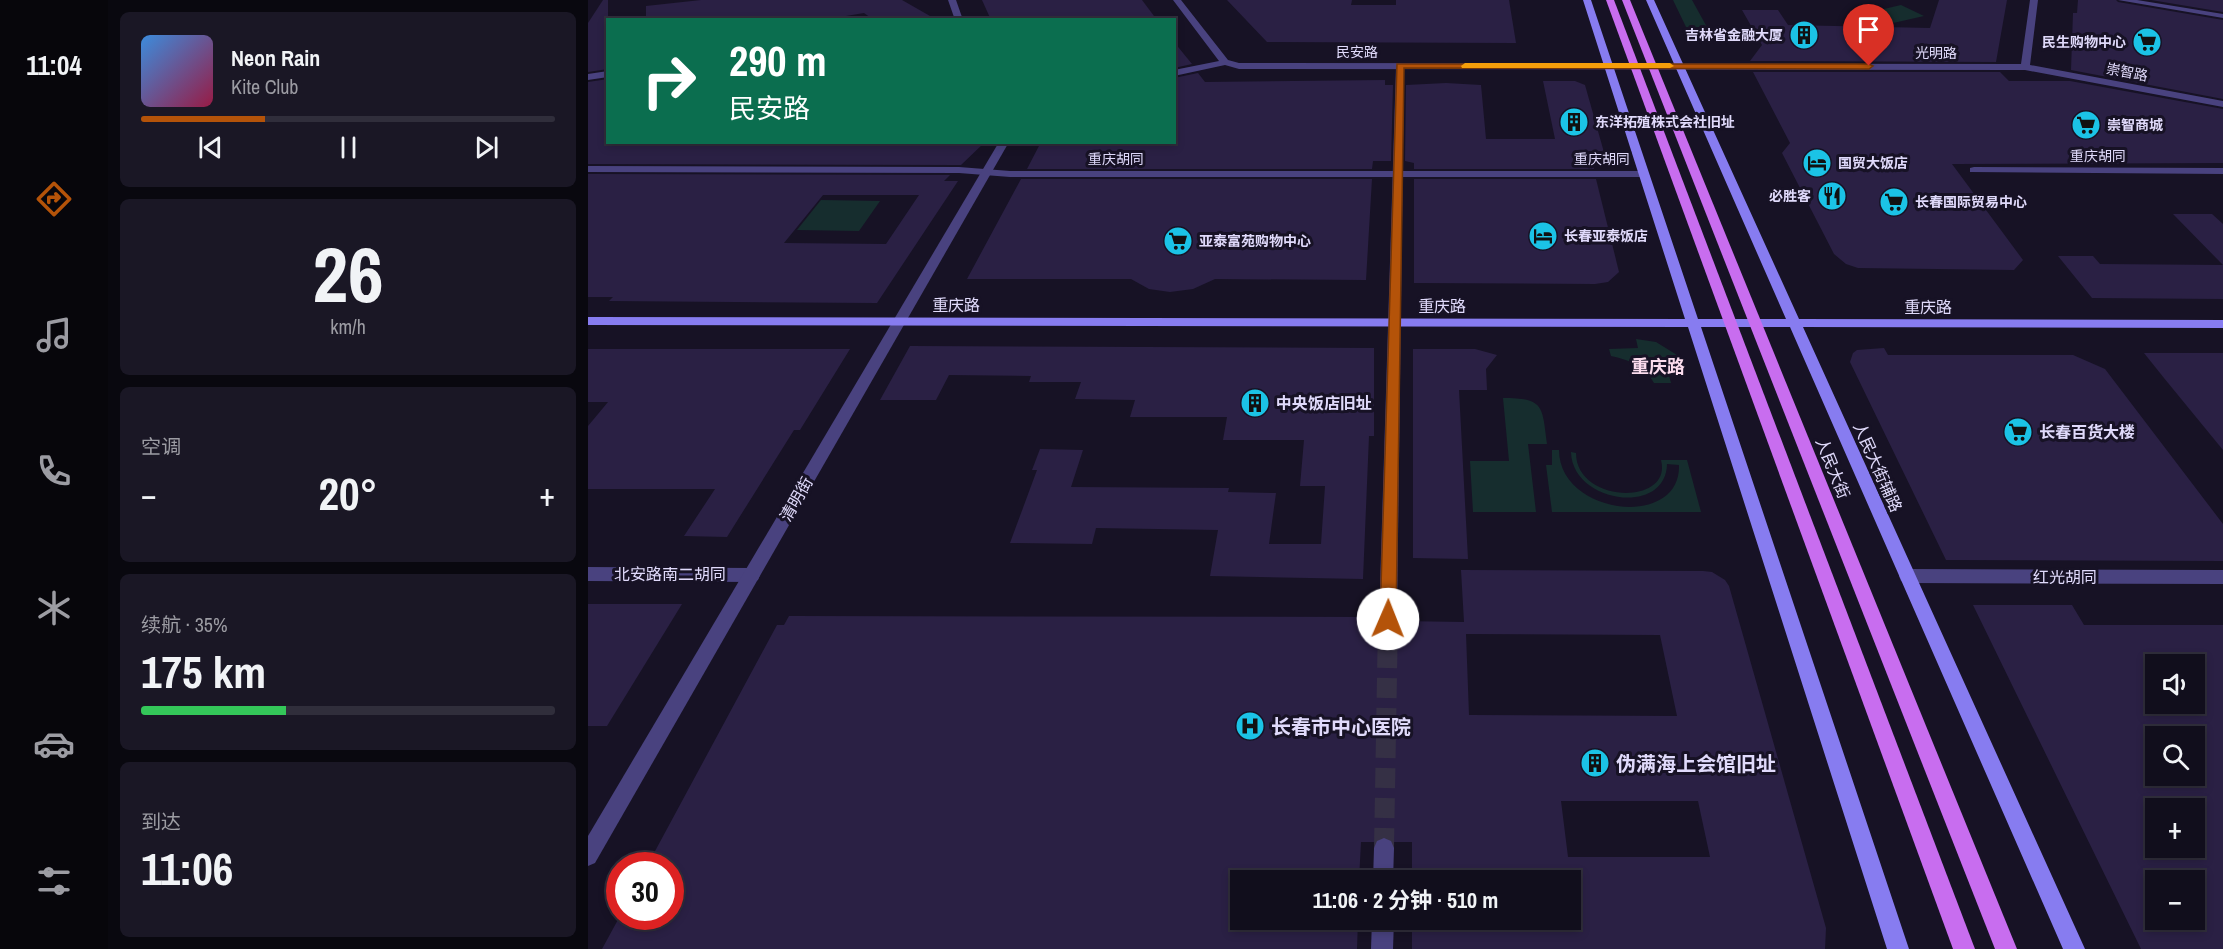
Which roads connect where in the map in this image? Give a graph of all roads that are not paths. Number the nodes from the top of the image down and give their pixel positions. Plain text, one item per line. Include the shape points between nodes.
1 (952, 0) edge
2 (1177, 0) edge
3 (1587, 0) edge
4 (1610, 0) edge
5 (1626, 0) edge
6 (1650, 0) edge
7 (2034, 0) edge
8 (2122, 0) edge
9 (2223, 16) edge
10 (958, 18) edge
11 (1225, 62) junction
12 (1400, 66) junction
13 (1608, 66) junction
14 (1635, 66) junction
15 (1652, 66) junction
16 (1680, 66) junction
17 (2025, 67) junction
18 (1176, 73) edge
19 (606, 74) edge
20 (588, 77) edge
21 (2223, 104) edge
22 (1003, 144) edge
23 (588, 169) edge
24 (1974, 170) dead end
25 (2223, 171) edge
26 (987, 172) junction
27 (1397, 174) junction
28 (1644, 174) junction
29 (588, 321) edge
30 (900, 321) junction
31 (1393, 322) junction
32 (1693, 323) junction
33 (1731, 323) junction
34 (1755, 323) junction
35 (1794, 323) junction
36 (2223, 324) edge
37 (588, 574) edge
38 (752, 575) junction
39 (1907, 576) junction
40 (2223, 577) edge
41 (1388, 619) tunnel mouth
42 (1384, 848) tunnel mouth
43 (588, 856) edge
44 (1383, 870) edge
45 (1383, 930) edge
46 (1382, 949) edge
47 (1898, 949) edge
48 (1964, 949) edge
49 (2006, 949) edge
50 (2074, 949) edge

1 - 10 street
2 - 11 street
3 - 13 main road
4 - 14 main road
5 - 15 main road, 人民大街
6 - 16 main road, 人民大街辅路
7 - 17 street
8 - 9 street
11 - 12 street, 民安路 via 1239,66
11 - 18 street, 民安路
12 - 13 street, 民安路
12 - 27 street
13 - 14 street, 民安路
13 - 28 main road
14 - 15 street, 光明路
14 - 33 main road
15 - 16 street, 光明路
15 - 34 main road, 人民大街
16 - 17 street, 光明路
16 - 35 main road, 人民大街辅路
17 - 21 street, 崇智路
19 - 20 street
22 - 26 street, 清明街
23 - 26 street, 重庆胡同
24 - 25 street, 重庆胡同
26 - 27 street, 重庆胡同
26 - 30 street, 清明街
27 - 28 street, 重庆胡同
27 - 31 street
28 - 32 main road
29 - 30 main road, 重庆路
30 - 31 main road, 重庆路
30 - 38 street, 清明街
31 - 32 main road, 重庆路
31 - 41 street
32 - 33 main road, 重庆路
32 - 47 main road
33 - 34 main road, 重庆路
33 - 48 main road
34 - 35 main road, 重庆路
34 - 49 main road, 人民大街
35 - 36 main road, 重庆路
35 - 39 main road, 人民大街辅路
37 - 38 street, 北安路南二胡同
38 - 43 street, 清明街
39 - 40 street, 红光胡同
39 - 50 main road, 人民大街辅路
42 - 44 street
45 - 46 street

